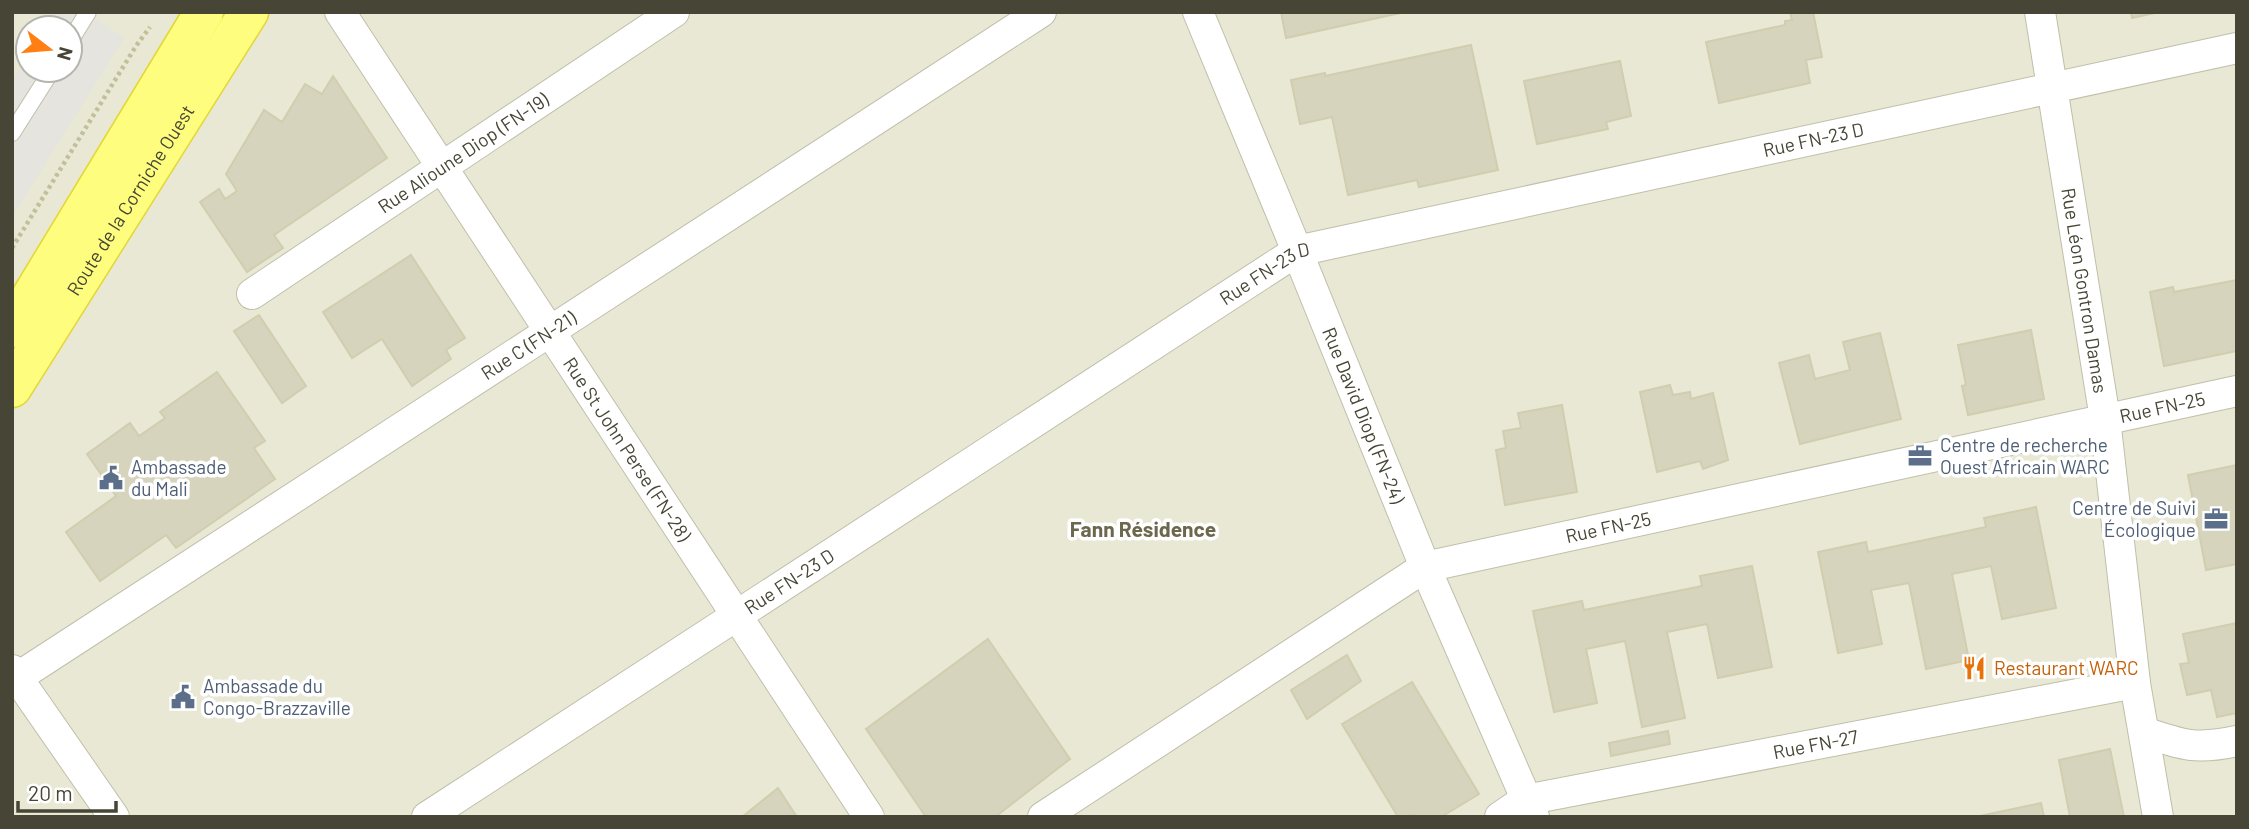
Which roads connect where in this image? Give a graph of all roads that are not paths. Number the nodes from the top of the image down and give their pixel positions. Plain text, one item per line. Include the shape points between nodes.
1 (204, 12) edge
2 (249, 12) edge
3 (340, 12) edge
4 (674, 12) edge
5 (1041, 12) edge
6 (1198, 12) edge
7 (2040, 12) edge
8 (2237, 48) edge
9 (43, 84) edge
10 (2053, 87) junction
11 (12, 133) edge
12 (442, 166) junction
13 (1297, 251) junction
14 (252, 295) dead end
15 (12, 328) edge
16 (551, 331) junction
17 (12, 388) edge
18 (2237, 391) edge
19 (2105, 419) junction
20 (1425, 567) junction
21 (737, 613) junction
22 (14, 676) edge
23 (2135, 683) junction
24 (2144, 732) junction
25 (2237, 741) edge
26 (1530, 809) edge
27 (114, 817) edge
28 (426, 817) edge
29 (869, 817) edge
30 (1043, 817) edge
31 (1500, 817) edge
32 (2158, 817) edge

1 - 15 highway, Route de la Corniche Ouest
2 - 17 highway, Route de la Corniche Ouest
3 - 12 street, Rue St John Perse (FN-28)
4 - 12 street, Rue Alioune Diop (FN-19)
5 - 16 street, Rue C (FN-21)
6 - 13 street, Rue David Diop (FN-24)
7 - 10 street, Rue Léon Gontron Damas
8 - 10 street, Rue FN-23 D
9 - 11 lane
10 - 13 street, Rue FN-23 D
10 - 19 street, Rue Léon Gontron Damas
12 - 14 street, Rue Alioune Diop (FN-19)
12 - 16 street, Rue St John Perse (FN-28)
13 - 20 street, Rue David Diop (FN-24)
13 - 21 street, Rue FN-23 D
16 - 21 street, Rue St John Perse (FN-28)
16 - 22 street, Rue C (FN-21)
18 - 19 street, Rue FN-25
19 - 20 street, Rue FN-25
19 - 23 street, Rue Léon Gontron Damas
20 - 26 street, Rue David Diop (FN-24)
20 - 30 street, Rue FN-25
21 - 28 street, Rue FN-23 D
21 - 29 street, Rue St John Perse (FN-28)
22 - 27 street
23 - 24 street, Rue Léon Gontron Damas
23 - 26 street, Rue FN-27
24 - 25 street via 2197,747
24 - 32 street, Rue Léon Gontron Damas
26 - 31 street, Rue FN-27

